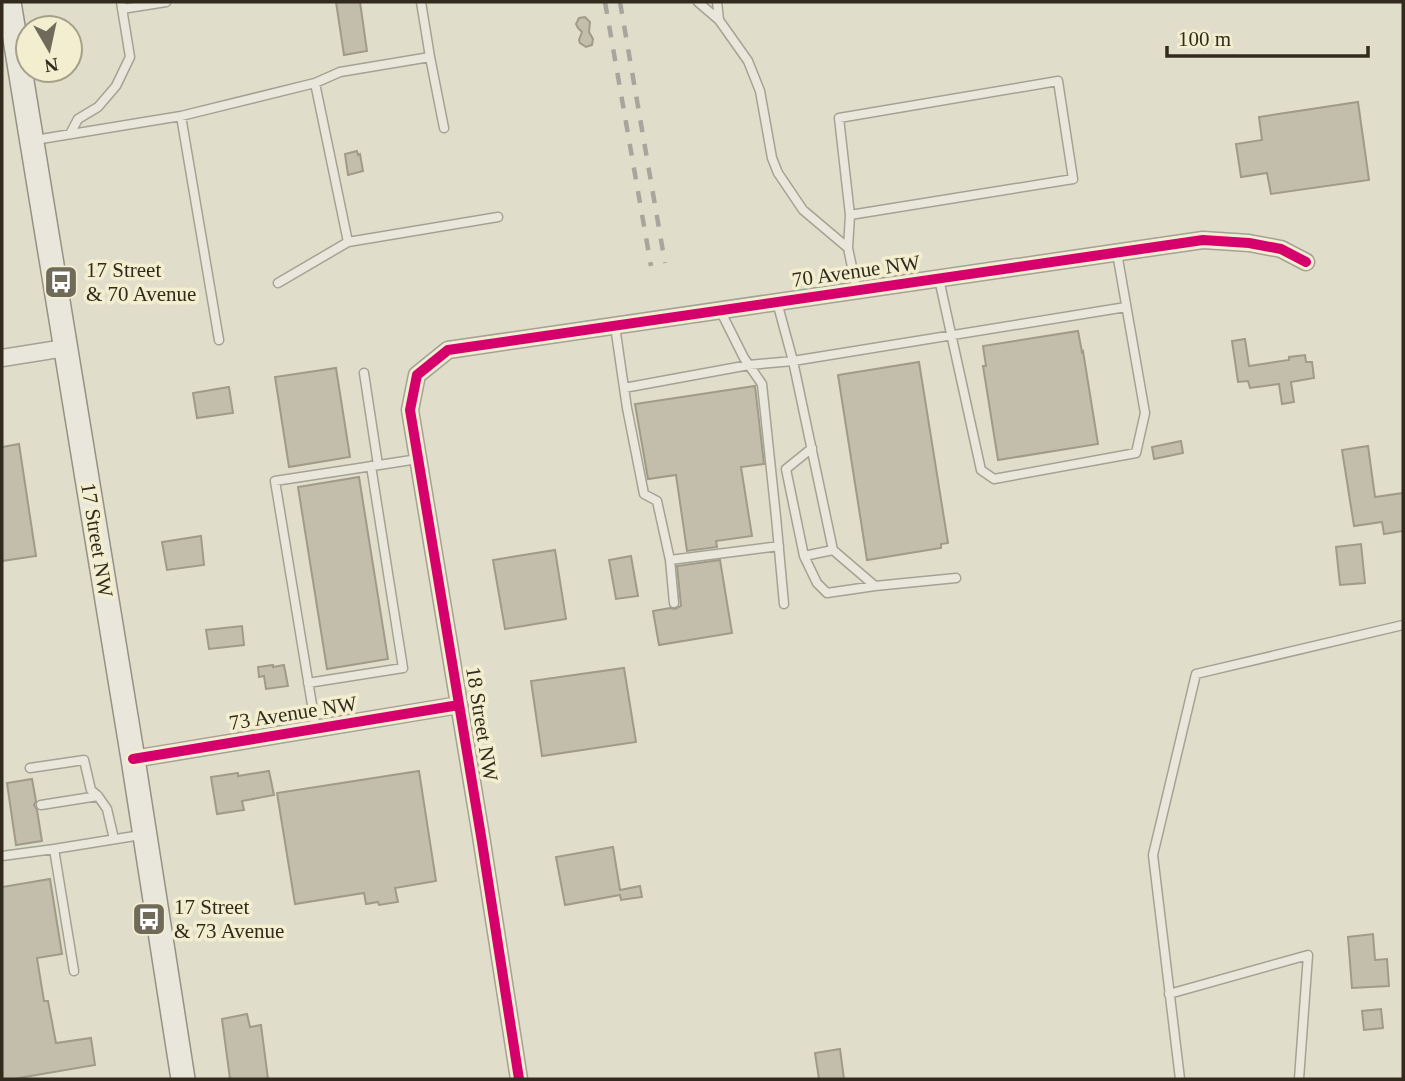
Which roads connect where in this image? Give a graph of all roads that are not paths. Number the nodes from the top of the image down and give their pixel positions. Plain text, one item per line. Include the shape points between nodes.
1 (9, 2) edge
2 (166, 2) edge
3 (421, 2) edge
4 (698, 2) edge
5 (717, 2) edge
6 (121, 5) edge
7 (719, 20) junction
8 (430, 57) junction
9 (315, 83) junction
10 (181, 116) junction
11 (444, 128) dead end
12 (70, 134) junction
13 (32, 141) junction
14 (850, 215) junction
15 (498, 217) dead end
16 (348, 242) junction
17 (848, 247) junction
18 (1117, 253) junction
19 (1306, 262) dead end
20 (939, 279) junction
21 (278, 283) dead end
22 (857, 291) junction
23 (777, 302) junction
24 (1126, 307) junction
25 (720, 310) junction
26 (615, 326) junction
27 (951, 335) junction
28 (219, 340) dead end
29 (65, 348) junction
30 (2, 358) edge
31 (793, 361) junction
32 (749, 365) junction
33 (364, 373) dead end
34 (417, 375) joint
35 (624, 388) junction
36 (812, 449) junction
37 (418, 459) junction
38 (375, 466) junction
39 (779, 546) junction
40 (833, 550) junction
41 (804, 556) junction
42 (670, 560) junction
43 (956, 578) dead end
44 (875, 586) junction
45 (674, 603) dead end
46 (784, 604) dead end
47 (1403, 625) edge
48 (309, 683) junction
49 (460, 705) junction
50 (316, 729) junction
51 (133, 760) junction
52 (30, 768) dead end
53 (98, 796) junction
54 (41, 806) dead end
55 (144, 835) junction
56 (114, 839) junction
57 (54, 849) junction
58 (2, 856) edge
59 (74, 971) dead end
60 (1169, 995) junction
61 (183, 1079) edge
62 (519, 1079) edge
63 (1180, 1079) edge
64 (1299, 1079) edge

1 - 13 main road, 17 Street NW
2 - 6 lane
3 - 8 lane
4 - 7 lane
5 - 7 lane
6 - 12 lane via 130,57 116,86 98,107 78,119
7 - 17 lane via 748,61 760,91 778,173 803,210
8 - 9 lane via 340,72
8 - 11 lane
9 - 10 lane
9 - 16 lane
10 - 12 lane
10 - 28 lane
12 - 13 lane
13 - 29 main road, 17 Street NW
14 - 14 lane via 839,118 1058,81 1073,179
14 - 17 lane
15 - 16 lane
16 - 21 lane
17 - 22 lane
18 - 19 street, 70 Avenue NW via 1203,240 1281,249
18 - 20 street, 70 Avenue NW
18 - 24 lane
20 - 22 street, 70 Avenue NW
20 - 27 lane
22 - 23 street, 70 Avenue NW
23 - 25 street, 70 Avenue NW
23 - 31 lane
24 - 27 lane
24 - 27 lane via 1145,413 1136,453 994,479 981,470
25 - 26 street, 70 Avenue NW
25 - 32 lane
26 - 34 street, 70 Avenue NW via 448,350
26 - 35 lane
27 - 31 lane
29 - 30 street
29 - 51 main road, 17 Street NW
31 - 32 lane
31 - 36 lane
32 - 35 lane
32 - 39 lane via 762,384
33 - 38 lane
34 - 37 street, 18 Street NW via 410,410
35 - 42 lane via 644,494 657,501
36 - 40 lane
36 - 41 lane via 786,469
37 - 38 lane
37 - 49 street, 18 Street NW
38 - 48 lane via 403,668
38 - 48 lane via 275,481
39 - 42 lane
39 - 46 lane
40 - 41 lane
40 - 44 lane
41 - 44 lane via 827,593
42 - 45 lane
43 - 44 lane
47 - 60 lane via 1196,674 1153,855
48 - 50 lane
49 - 50 street, 73 Avenue NW
49 - 62 street, 18 Street NW
50 - 51 street, 73 Avenue NW
51 - 55 main road, 17 Street NW
52 - 53 lane via 84,760
53 - 54 lane
53 - 56 lane via 107,809
55 - 56 lane
55 - 61 main road, 17 Street NW
56 - 57 lane
57 - 58 lane
57 - 59 lane
60 - 63 lane
60 - 64 lane via 1308,955

